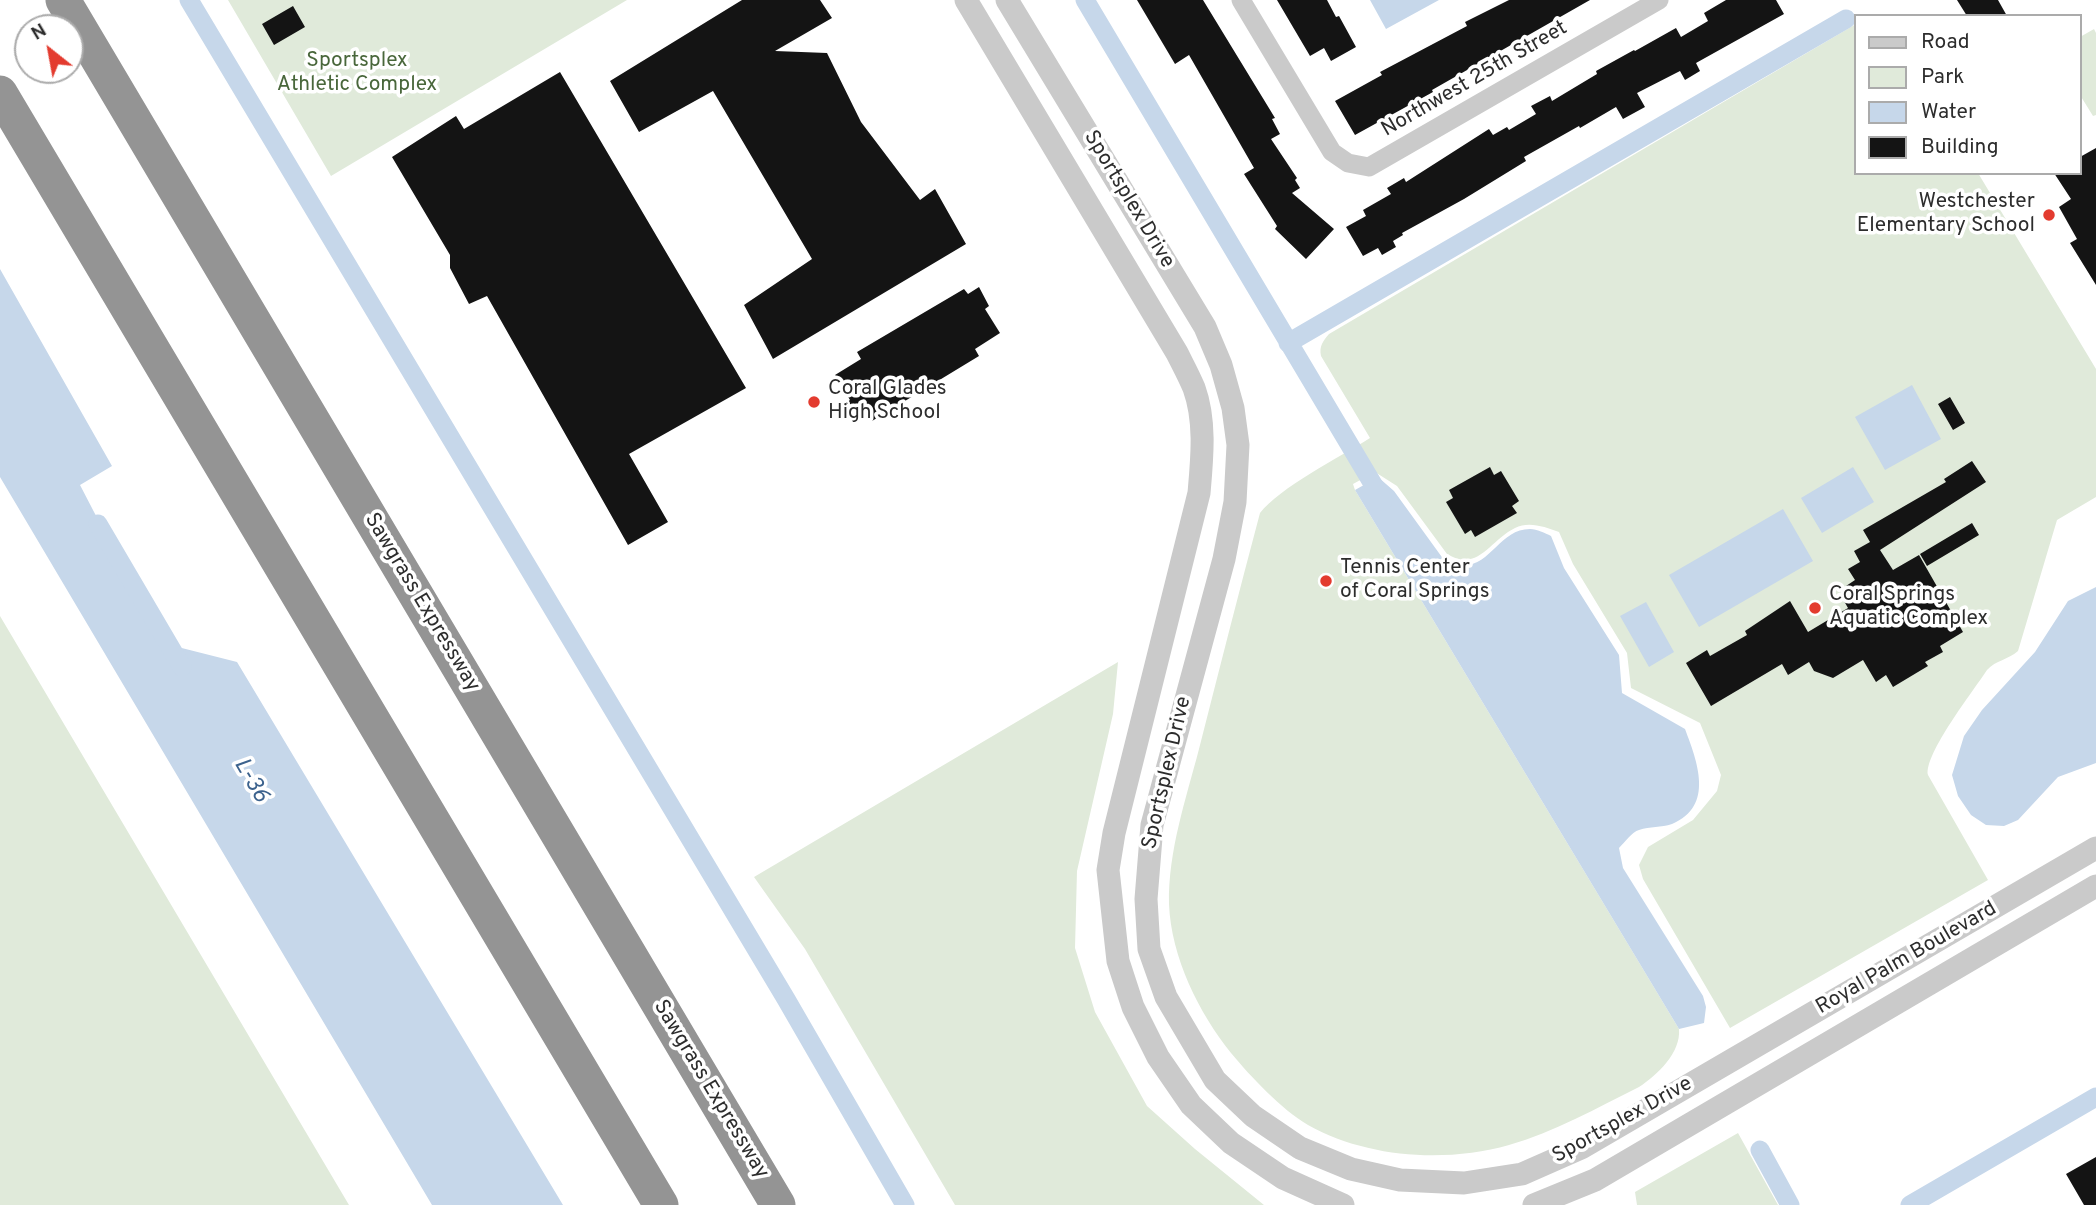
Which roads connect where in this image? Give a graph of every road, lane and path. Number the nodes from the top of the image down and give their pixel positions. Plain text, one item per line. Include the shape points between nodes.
1 (63, 0) edge
2 (966, 0) edge
3 (1007, 0) edge
4 (1241, 0) edge
5 (1659, 0) edge
6 (0, 93) edge
7 (2096, 848) edge
8 (2096, 886) edge
9 (1717, 1070) joint
10 (1734, 1098) joint
11 (661, 1205) edge
12 (778, 1205) edge
13 (1343, 1205) edge
14 (1534, 1205) edge

1 - 12 highway, Sawgrass Expressway
2 - 13 street, Sportsplex Drive via 1177,353 1195,391 1201,424 1199,493 1108,870 1118,961 1133,1007 1158,1057 1191,1105 1231,1143 1283,1178
3 - 9 street, Sportsplex Drive via 1205,327 1233,408 1238,445 1235,502 1224,559 1152,825 1146,899 1149,949 1166,998 1215,1080 1253,1116 1300,1148 1351,1169 1400,1180 1464,1183 1522,1174 1581,1148
4 - 5 street, Northwest 25th Street via 1332,152 1348,163 1369,167
6 - 11 highway
7 - 9 street, Royal Palm Boulevard
8 - 10 street, Royal Palm Boulevard
10 - 14 street, Sportsplex Drive via 1595,1180

